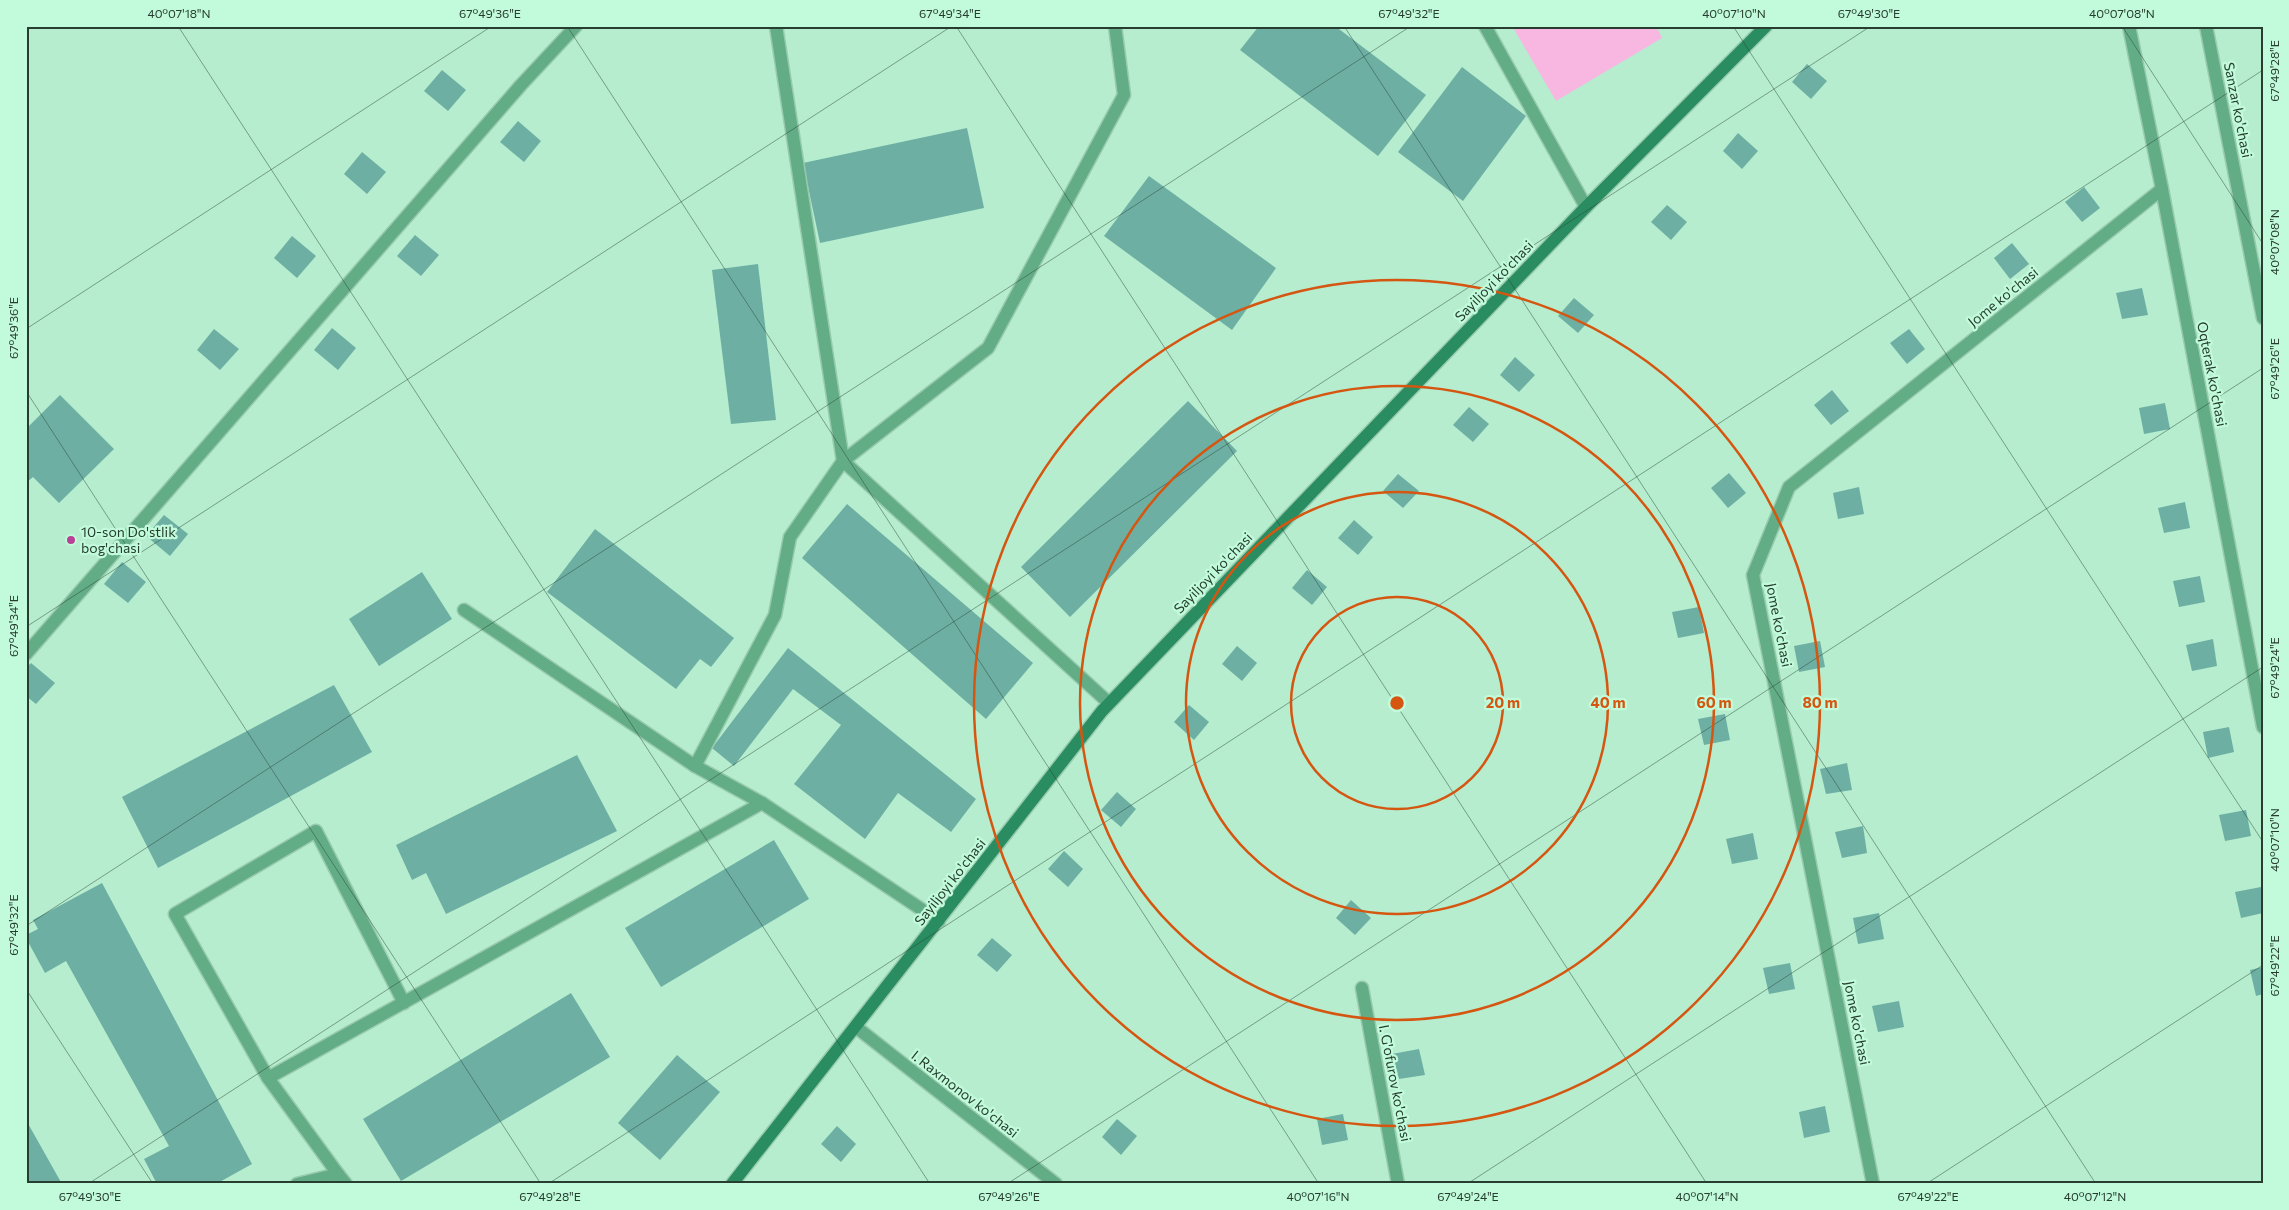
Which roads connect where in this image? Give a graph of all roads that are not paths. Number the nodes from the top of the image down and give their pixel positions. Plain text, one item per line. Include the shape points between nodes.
1 (576, 26) edge
2 (776, 26) edge
3 (1114, 26) edge
4 (1485, 26) edge
5 (1766, 26) edge
6 (2129, 26) edge
7 (2206, 26) edge
8 (2162, 189) junction
9 (1586, 207) junction
10 (2263, 318) edge
11 (843, 461) junction
12 (464, 610) dead end
13 (26, 654) edge
14 (1110, 703) junction
15 (2263, 727) edge
16 (696, 766) junction
17 (762, 803) junction
18 (939, 921) junction
19 (1362, 988) dead end
20 (404, 1003) junction
21 (856, 1028) junction
22 (268, 1078) junction
23 (342, 1179) edge
24 (297, 1184) edge
25 (732, 1184) edge
26 (1056, 1184) edge
27 (1398, 1184) edge
28 (1873, 1184) edge

1 - 13 street via 521,85
2 - 11 street
3 - 11 street via 1124,95 988,348
4 - 9 street
5 - 9 main road, Sayiljoyi ko'chasi
6 - 8 street, Oqterak ko'chasi
7 - 10 street, Sanzar ko'chasi
8 - 15 street, Oqterak ko'chasi
8 - 28 street, Jome ko'chasi via 1789,487 1754,576
9 - 14 main road, Sayiljoyi ko'chasi
11 - 14 street
11 - 16 street via 790,537 775,615
12 - 16 street
14 - 18 main road, Sayiljoyi ko'chasi
16 - 17 street
17 - 18 street
17 - 20 street
18 - 21 main road, Sayiljoyi ko'chasi
19 - 27 street, I. G'ofurov ko'chasi
20 - 22 street
20 - 22 street via 316,832 175,914
21 - 25 main road, Sayiljoyi ko'chasi
21 - 26 street, I. Raxmonov ko'chasi
22 - 23 street
23 - 24 street

